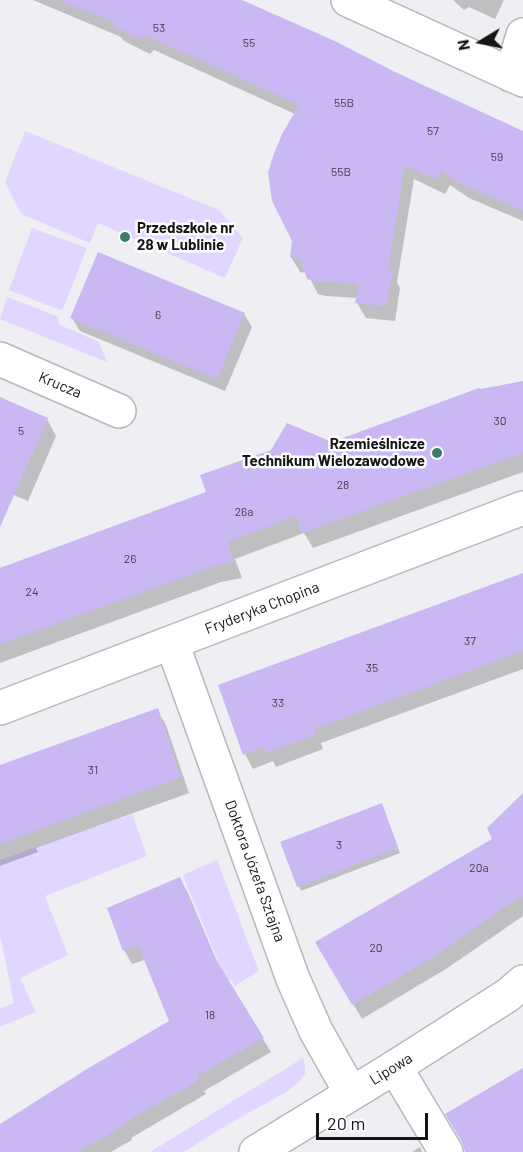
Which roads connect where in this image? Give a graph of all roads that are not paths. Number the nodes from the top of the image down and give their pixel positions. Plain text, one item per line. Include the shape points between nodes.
1 (348, 0) edge
2 (523, 35) edge
3 (517, 77) edge
4 (0, 359) edge
5 (119, 411) dead end
6 (523, 508) edge
7 (172, 643) junction
8 (0, 708) edge
9 (523, 982) edge
10 (395, 1067) junction
11 (351, 1093) junction
12 (256, 1152) edge
13 (446, 1152) edge

1 - 3 street
2 - 3 street
4 - 5 street, Krucza
6 - 7 street, Fryderyka Chopina
7 - 8 street, Fryderyka Chopina
7 - 11 street, Doktora Józefa Sztajna via 293,979
9 - 10 street, Lipowa
10 - 11 street, Lipowa
10 - 13 street
11 - 12 street, Lipowa

